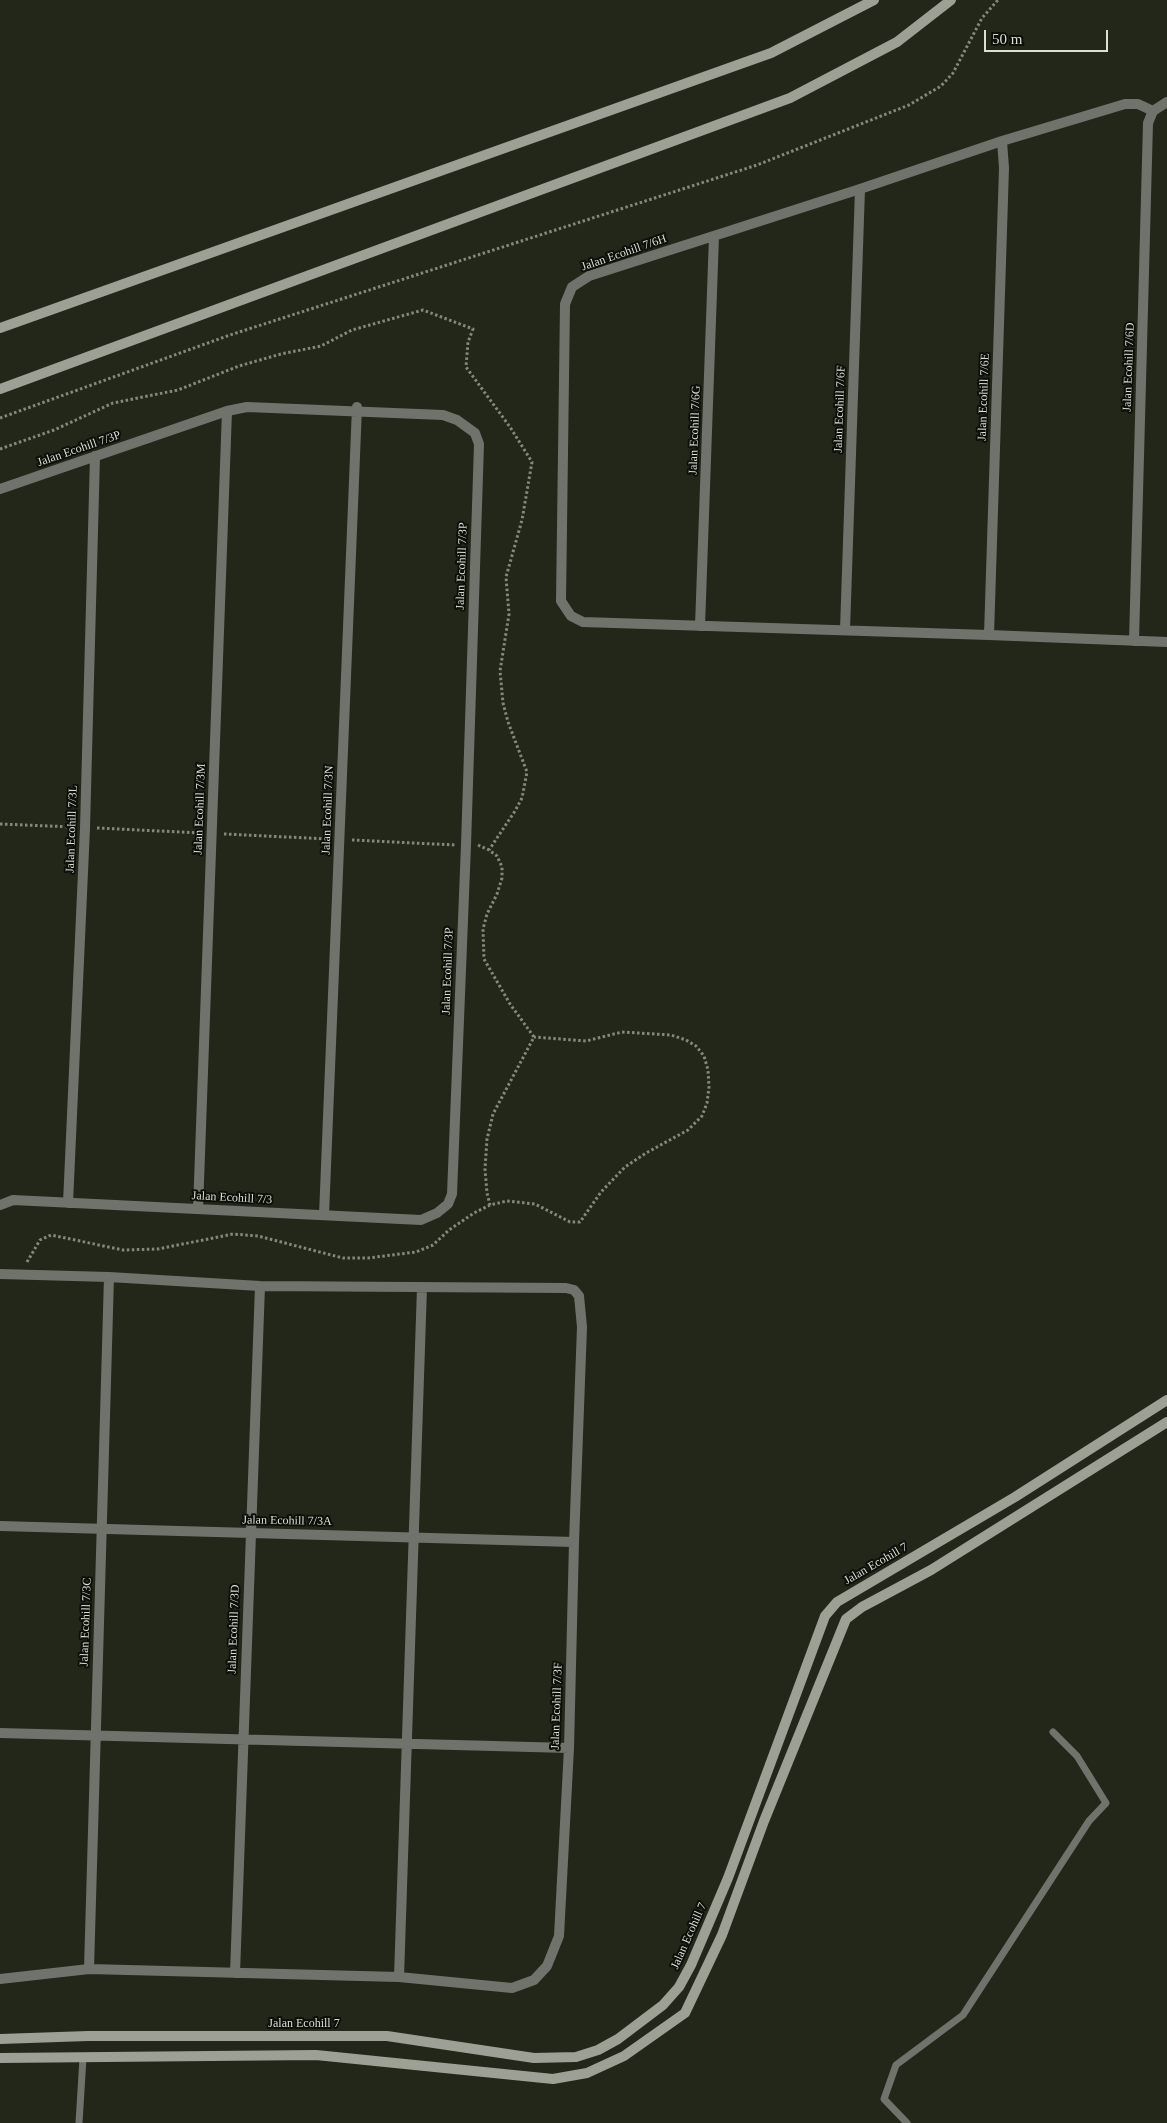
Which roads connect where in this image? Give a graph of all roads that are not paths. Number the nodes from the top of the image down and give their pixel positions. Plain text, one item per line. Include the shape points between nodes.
1 (874, 0) edge
2 (951, 0) edge
3 (1166, 102) edge
4 (1153, 111) junction
5 (1002, 141) junction
6 (860, 189) junction
7 (714, 236) junction
8 (0, 328) edge
9 (0, 389) edge
10 (357, 408) junction
11 (227, 411) junction
12 (95, 456) junction
13 (0, 490) edge
14 (700, 626) junction
15 (845, 630) junction
16 (989, 635) junction
17 (1134, 641) junction
18 (1167, 642) edge
19 (452, 1194) joint
20 (68, 1203) junction
21 (0, 1205) edge
22 (198, 1209) junction
23 (324, 1215) junction
24 (0, 1274) edge
25 (110, 1277) junction
26 (260, 1286) junction
27 (422, 1287) junction
28 (1167, 1400) edge
29 (1167, 1422) edge
30 (0, 1526) edge
31 (102, 1529) junction
32 (251, 1533) junction
33 (413, 1537) junction
34 (574, 1542) junction
35 (1053, 1732) dead end
36 (0, 1733) edge
37 (95, 1736) junction
38 (243, 1739) junction
39 (406, 1744) junction
40 (569, 1748) junction
41 (89, 1969) junction
42 (235, 1973) junction
43 (399, 1977) junction
44 (0, 1978) edge
45 (0, 2039) edge
46 (0, 2058) edge
47 (83, 2058) junction
48 (78, 2123) edge
49 (907, 2123) edge

1 - 8 street via 771,52
2 - 9 street via 897,42 790,98
3 - 4 street
4 - 5 street via 1138,104 1125,104
4 - 17 street, Jalan Ecohill 7/6D via 1148,123
5 - 6 street, Jalan Ecohill 7/6H
5 - 16 street, Jalan Ecohill 7/6E via 1004,178
6 - 7 street, Jalan Ecohill 7/6H
6 - 15 street, Jalan Ecohill 7/6F
7 - 14 street, Jalan Ecohill 7/6G
7 - 14 street, Jalan Ecohill 7/6H via 589,276 572,286 565,304 561,601 571,616 583,622
10 - 11 street, Jalan Ecohill 7/3P via 255,407
10 - 19 street, Jalan Ecohill 7/3P via 444,415 475,433 478,444
10 - 23 street, Jalan Ecohill 7/3N
11 - 12 street, Jalan Ecohill 7/3P
11 - 22 street, Jalan Ecohill 7/3M
12 - 13 street, Jalan Ecohill 7/3P
12 - 20 street, Jalan Ecohill 7/3L via 85,828
14 - 15 street
15 - 16 street
16 - 17 street
17 - 18 street
19 - 23 street, Jalan Ecohill 7/3 via 448,1204 421,1220
20 - 21 street, Jalan Ecohill 7/3 via 13,1200
20 - 22 street, Jalan Ecohill 7/3
22 - 23 street, Jalan Ecohill 7/3
24 - 25 street
25 - 26 street
25 - 31 street, Jalan Ecohill 7/3C
26 - 27 street
26 - 32 street, Jalan Ecohill 7/3D
27 - 33 street
27 - 34 street, Jalan Ecohill 7/3F via 566,1288 579,1296 582,1328
28 - 45 street, Jalan Ecohill 7 via 1015,1497 837,1602 825,1616 728,1878 691,1965 663,2006 598,2050 576,2057 534,2058 387,2036
29 - 47 street via 931,1570 846,1619 764,1821 722,1936 685,2013 624,2056 587,2074 553,2079 316,2055
30 - 31 street, Jalan Ecohill 7/3A
31 - 32 street, Jalan Ecohill 7/3A
31 - 37 street, Jalan Ecohill 7/3C
32 - 33 street, Jalan Ecohill 7/3A
32 - 38 street, Jalan Ecohill 7/3D
33 - 34 street, Jalan Ecohill 7/3A
33 - 39 street
34 - 40 street, Jalan Ecohill 7/3F
35 - 49 lane via 1077,1756 1106,1802 1089,1821 963,2015 896,2065 884,2099
36 - 37 street
37 - 38 street
37 - 41 street, Jalan Ecohill 7/3C
38 - 39 street
38 - 42 street, Jalan Ecohill 7/3D
39 - 40 street
39 - 43 street
40 - 43 street, Jalan Ecohill 7/3F via 559,1936 547,1966 534,1980 512,1988
41 - 42 street, Jalan Ecohill 7/3F
41 - 44 street, Jalan Ecohill 7/3F
42 - 43 street, Jalan Ecohill 7/3F
46 - 47 street
47 - 48 lane

